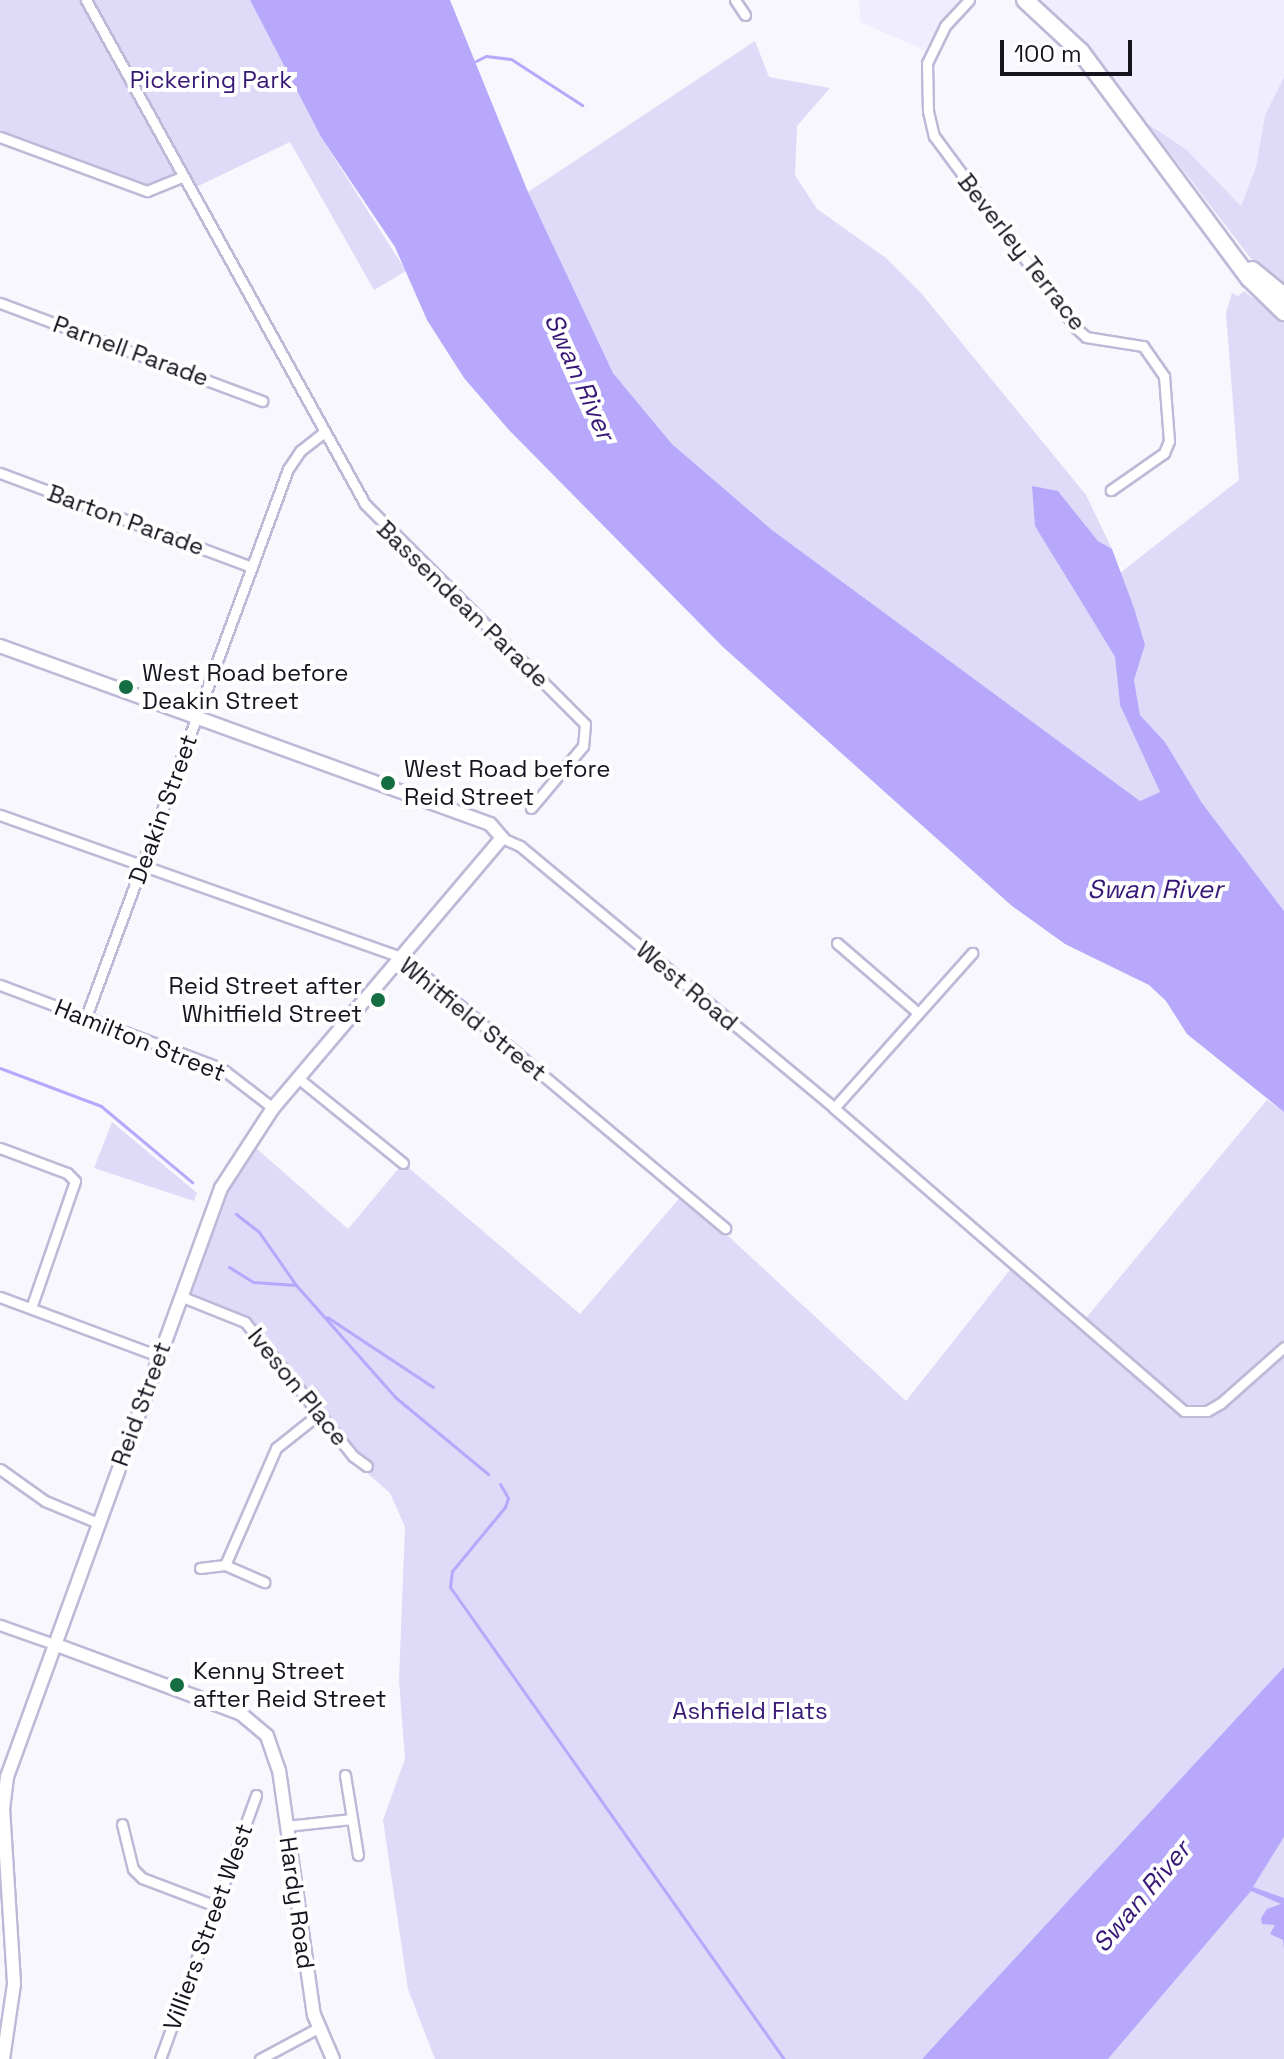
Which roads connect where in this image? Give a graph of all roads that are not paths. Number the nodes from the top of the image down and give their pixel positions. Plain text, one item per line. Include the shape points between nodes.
1 (86, 0) edge
2 (735, 0) edge
3 (969, 0) edge
4 (1025, 0) edge
5 (745, 15) dead end
6 (0, 137) edge
7 (182, 177) junction
8 (1237, 261) junction
9 (1284, 296) edge
10 (0, 303) edge
11 (1284, 312) edge
12 (262, 401) dead end
13 (323, 433) junction
14 (0, 473) edge
15 (1111, 490) dead end
16 (252, 567) junction
17 (0, 646) edge
18 (196, 718) junction
19 (531, 808) dead end
20 (0, 815) edge
21 (502, 838) junction
22 (141, 867) junction
23 (837, 943) dead end
24 (972, 953) dead end
25 (402, 957) junction
26 (0, 985) edge
27 (918, 1013) junction
28 (86, 1017) junction
29 (298, 1078) junction
30 (273, 1108) junction
31 (834, 1108) junction
32 (0, 1148) edge
33 (403, 1163) dead end
34 (725, 1228) dead end
35 (180, 1296) junction
36 (0, 1297) edge
37 (31, 1308) junction
38 (1284, 1347) edge
39 (159, 1356) junction
40 (320, 1413) junction
41 (367, 1466) dead end
42 (0, 1469) edge
43 (98, 1523) junction
44 (225, 1565) junction
45 (200, 1568) dead end
46 (264, 1582) dead end
47 (0, 1625) edge
48 (54, 1644) junction
49 (345, 1775) dead end
50 (256, 1795) dead end
51 (2, 1797) edge
52 (352, 1819) junction
53 (122, 1824) dead end
54 (286, 1826) junction
55 (358, 1855) dead end
56 (216, 1906) junction
57 (318, 2028) junction
58 (3, 2059) edge
59 (160, 2059) edge
60 (260, 2059) edge
61 (333, 2059) edge

1 - 7 street, Bassendean Parade
2 - 5 street
3 - 15 street, Beverley Terrace via 945,26 927,63 934,136 1076,328 1086,337 1143,346 1164,376 1169,441 1164,453
4 - 8 highway via 1081,52
6 - 7 street via 147,191
7 - 13 street, Bassendean Parade
8 - 9 highway
8 - 11 highway
10 - 12 street, Parnell Parade
13 - 16 street, Deakin Street via 288,469
13 - 19 street, Bassendean Parade via 386,531 585,724 583,746
14 - 16 street, Barton Parade
16 - 18 street, Deakin Street
17 - 18 street, West Road
18 - 21 street, West Road via 490,824
18 - 22 street, Deakin Street
20 - 22 street, Whitfield Street
21 - 25 street, Reid Street
21 - 31 street, West Road via 520,846
22 - 25 street, Whitfield Street
22 - 28 street, Deakin Street
23 - 27 street
24 - 27 street
25 - 29 street, Reid Street
25 - 34 street, Whitfield Street
26 - 28 street, Hamilton Street
27 - 31 street
28 - 30 street, Hamilton Street via 221,1068
29 - 30 street, Reid Street
29 - 33 street
30 - 35 street, Reid Street via 226,1175
31 - 38 street, West Road via 1184,1411 1207,1411 1221,1403
32 - 37 street via 67,1173 75,1181
35 - 39 street, Reid Street
35 - 40 street, Iveson Place via 245,1322
36 - 37 street
37 - 39 street
39 - 43 street, Reid Street
40 - 41 street, Iveson Place
40 - 44 street via 276,1448
42 - 43 street via 45,1501
43 - 48 street, Reid Street
44 - 45 street
44 - 46 street
47 - 48 street
48 - 51 street, Reid Street
48 - 54 street, Hardy Road via 240,1713 272,1744
49 - 52 street
50 - 56 street, Villiers Street West
51 - 58 street, Reid Street via 14,1984
52 - 54 street
52 - 55 street
53 - 56 street via 133,1869 142,1878
54 - 57 street, Hardy Road
56 - 59 street, Villiers Street West
57 - 60 street
57 - 61 street, Hardy Road

